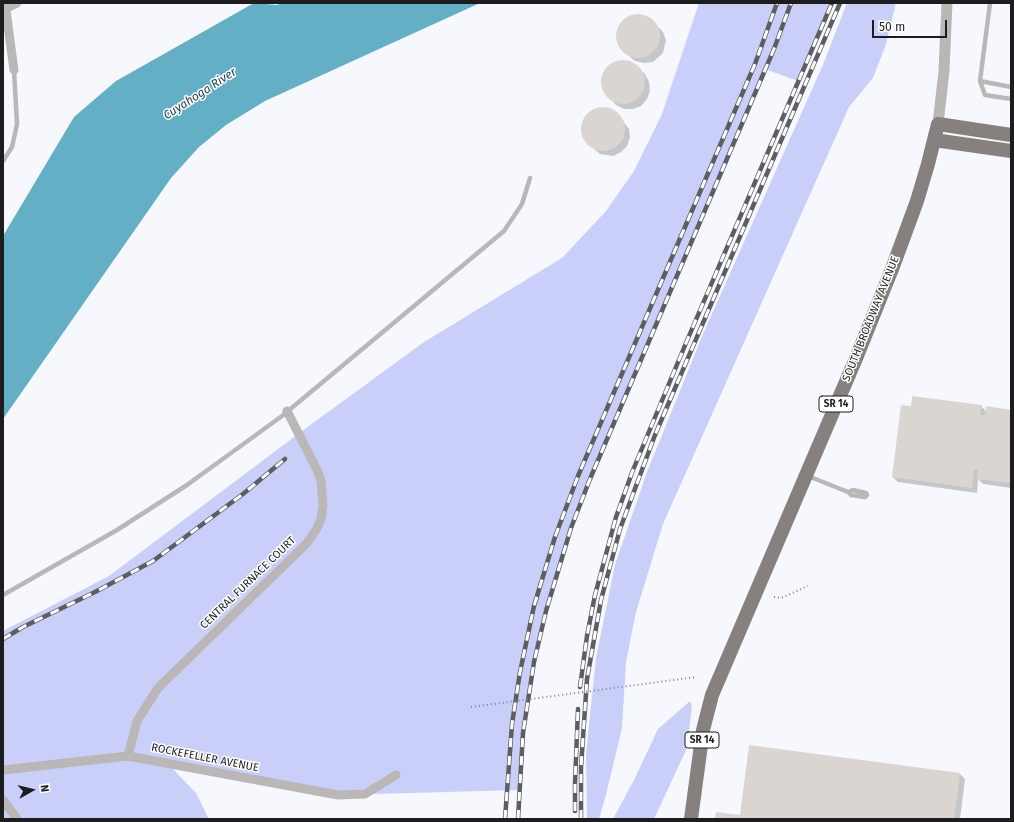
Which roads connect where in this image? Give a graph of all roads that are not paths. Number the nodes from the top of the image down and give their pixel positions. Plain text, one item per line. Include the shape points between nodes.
1 (17, 3) edge
2 (946, 3) edge
3 (990, 3) edge
4 (5, 6) edge
5 (14, 70) joint
6 (980, 81) junction
7 (1011, 87) edge
8 (1011, 99) edge
9 (938, 124) junction
10 (1011, 135) edge
11 (934, 140) junction
12 (1011, 151) edge
13 (3, 161) edge
14 (530, 178) dead end
15 (287, 411) junction
16 (806, 475) junction
17 (848, 492) dead end
18 (3, 595) edge
19 (128, 756) junction
20 (3, 770) edge
21 (396, 775) dead end
22 (3, 800) edge
23 (17, 819) edge
24 (691, 819) edge

1 - 4 street
2 - 9 street via 944,71
3 - 6 lane
4 - 5 street
5 - 13 lane via 17,124 12,147
6 - 7 lane
6 - 8 lane via 985,95
9 - 10 main road
9 - 11 main road, SOUTH BROADWAY AVENUE / SR 14
11 - 12 main road
11 - 16 main road, SOUTH BROADWAY AVENUE / SR 14 via 917,201 892,269
14 - 15 lane via 522,204 504,231
15 - 18 lane via 187,485 117,530
15 - 19 street, CENTRAL FURNACE COURT via 321,481 323,505 316,530 307,543 158,688 137,721
16 - 17 lane
16 - 24 main road, SOUTH BROADWAY AVENUE / SR 14 via 706,712
19 - 20 street, ROCKEFELLER AVENUE
19 - 21 street, ROCKEFELLER AVENUE via 338,795 365,794
22 - 23 street

